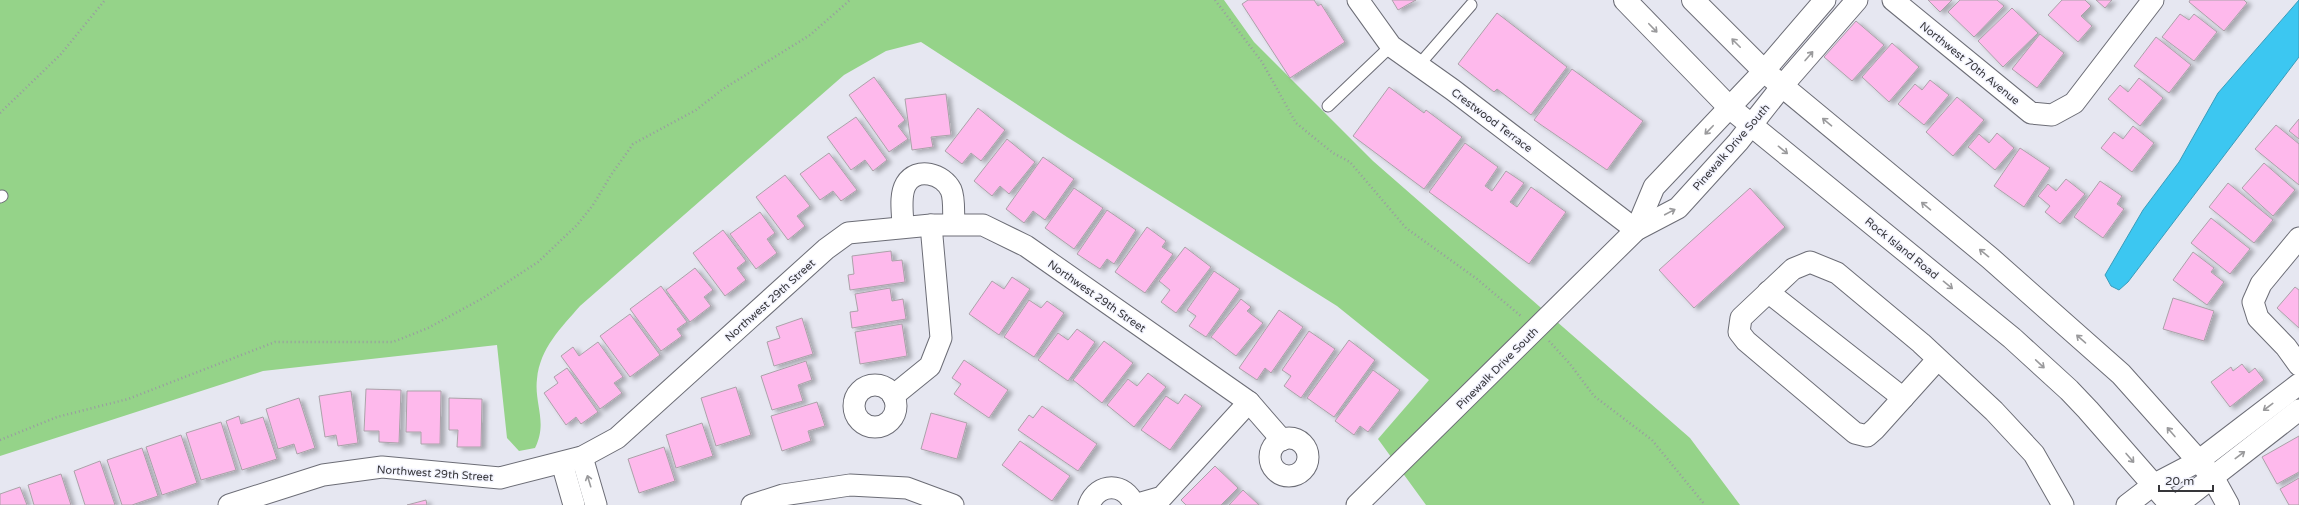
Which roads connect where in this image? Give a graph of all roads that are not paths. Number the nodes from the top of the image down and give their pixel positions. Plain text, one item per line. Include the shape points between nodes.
1 (1358, 0) edge
2 (1625, 0) edge
3 (1692, 0) edge
4 (1825, 0) edge
5 (1857, 0) edge
6 (1893, 0) edge
7 (2153, 0) edge
8 (1471, 5) dead end
9 (1391, 46) junction
10 (1418, 66) junction
11 (1764, 71) junction
12 (1783, 85) junction
13 (1328, 106) dead end
14 (1729, 107) junction
15 (1752, 125) junction
16 (954, 224) junction
17 (931, 225) junction
18 (903, 227) junction
19 (1636, 230) junction
20 (2299, 238) edge
21 (1768, 292) junction
22 (1938, 359) junction
23 (2299, 365) edge
24 (2299, 384) edge
25 (893, 396) dead end
26 (1903, 398) junction
27 (1249, 402) junction
28 (2299, 410) edge
29 (1282, 440) dead end
30 (582, 457) junction
31 (562, 463) junction
32 (2204, 469) junction
33 (2154, 485) junction
34 (229, 505) edge
35 (574, 505) edge
36 (596, 505) edge
37 (752, 505) edge
38 (953, 505) edge
39 (1089, 505) edge
40 (1134, 505) edge
41 (1357, 505) edge
42 (2063, 505) edge
43 (2127, 505) edge
44 (2171, 505) edge
45 (2177, 505) edge
46 (2228, 505) edge

1 - 9 street, Crestwood Terrace
2 -> 14 main road, Rock Island Road
11 -> 3 main road
4 - 11 street, Pinewalk Drive South
12 -> 5 street, Pinewalk Drive South
6 - 7 street, Northwest 70th Avenue via 2031,113 2052,115 2074,103
8 - 10 lane
9 - 10 street, Crestwood Terrace
9 - 13 lane
10 - 19 street, Crestwood Terrace
11 - 12 main road
11 - 14 street, Pinewalk Drive South
12 - 15 street, Pinewalk Drive South
32 -> 12 main road via 2121,374 1990,258
14 - 15 main road, Rock Island Road
14 -> 19 street, Pinewalk Drive South via 1654,187
19 -> 15 street, Pinewalk Drive South via 1678,208
15 -> 33 main road, Rock Island Road via 2012,338 2088,410
16 - 17 street, Northwest 29th Street
16 - 18 street via 952,192 941,178 926,173 906,184 902,200
16 - 27 street, Northwest 29th Street via 983,225 1026,246
17 - 18 street, Northwest 29th Street
17 - 25 street via 941,338 930,366
18 - 30 street, Northwest 29th Street via 848,233 826,249 617,438
19 - 41 street, Pinewalk Drive South
20 - 23 street via 2261,284 2253,302 2258,318 2286,347
21 - 22 street via 1793,268 1810,262 1837,273
21 - 26 street
21 - 26 street via 1741,318 1739,332 1746,341 1855,433 1867,436
22 - 26 street
22 - 42 street via 1994,411 2034,454
24 -> 32 street
27 - 29 street, Northwest 29th Street
27 - 40 street via 1162,497
32 -> 28 street
30 - 31 street, Northwest 29th Street
36 -> 30 street
31 - 34 street, Northwest 29th Street via 500,478 382,467 323,475
31 - 35 street
32 - 33 street
32 - 45 street
32 - 46 main road
33 - 43 street
33 - 44 main road, Rock Island Road
37 - 38 street via 783,495 850,485 907,488
39 - 40 street via 1098,491 1111,487 1124,491

